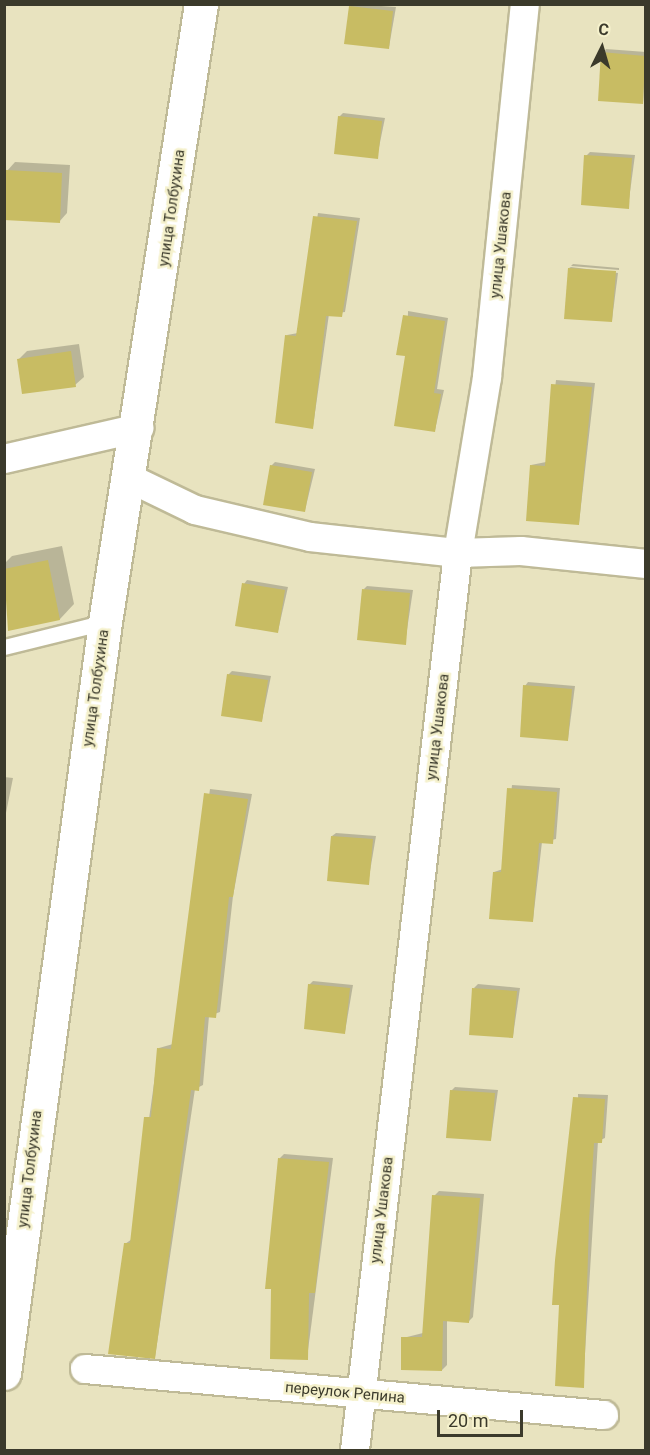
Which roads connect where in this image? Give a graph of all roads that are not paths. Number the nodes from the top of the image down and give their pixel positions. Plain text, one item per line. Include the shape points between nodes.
1 (201, 4) edge
2 (525, 4) edge
3 (139, 429) junction
4 (4, 459) edge
5 (131, 479) junction
6 (458, 553) junction
7 (645, 564) edge
8 (105, 622) junction
9 (4, 647) edge
10 (86, 1370) dead end
11 (4, 1373) edge
12 (361, 1394) junction
13 (604, 1415) dead end
14 (354, 1450) edge

1 - 3 street, улица Толбухина
2 - 6 street, улица Ушакова via 487,377
3 - 4 street
3 - 5 street, улица Толбухина
5 - 6 street via 195,510 310,537
5 - 8 street, улица Толбухина
6 - 7 street via 521,551
6 - 12 street, улица Ушакова
8 - 9 lane
8 - 11 street, улица Толбухина
10 - 12 street, переулок Репина
12 - 13 street, переулок Репина
12 - 14 street, улица Ушакова

